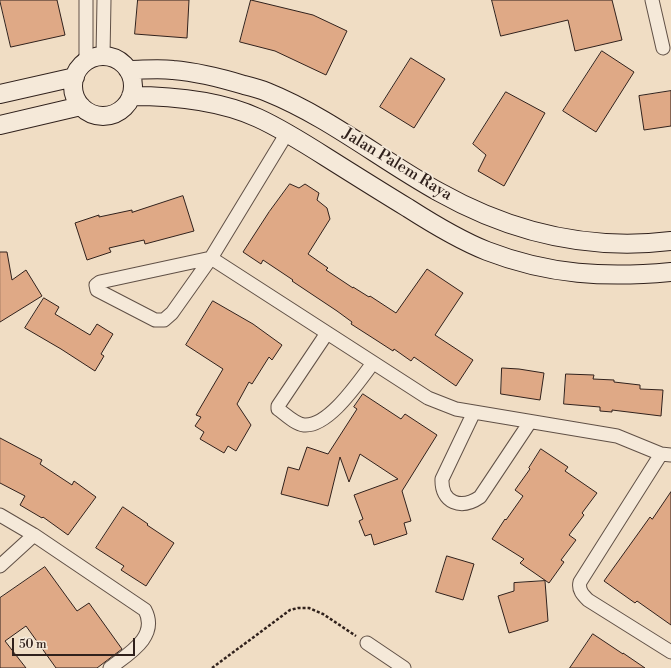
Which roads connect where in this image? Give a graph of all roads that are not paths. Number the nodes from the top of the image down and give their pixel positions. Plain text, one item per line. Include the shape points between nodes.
1 (86, 0) edge
2 (104, 0) edge
3 (652, 0) edge
4 (664, 48) dead end
5 (104, 56) junction
6 (86, 62) junction
7 (128, 70) junction
8 (75, 77) junction
9 (0, 94) edge
10 (131, 96) junction
11 (81, 106) junction
12 (0, 124) edge
13 (287, 133) junction
14 (671, 241) edge
15 (211, 258) junction
16 (671, 272) edge
17 (328, 333) junction
18 (373, 363) junction
19 (474, 412) junction
20 (530, 422) junction
21 (666, 455) edge
22 (0, 515) edge
23 (34, 535) junction
24 (0, 566) edge
25 (367, 643) road end
26 (671, 652) edge
27 (110, 668) edge
28 (404, 668) edge

1 - 6 street
2 - 5 street
3 - 4 street
5 - 6 street
5 - 7 street via 122,62
6 - 8 street
7 - 10 street via 132,82
7 - 14 street, Jalan Palem Raya via 180,71 215,77 267,92 319,118 439,192 514,226 541,234 592,243 643,244
8 - 9 street
8 - 11 street via 75,97
10 - 11 street via 118,112 109,115 98,115
10 - 13 street, Jalan Palem Raya via 163,96 234,109
11 - 12 street
13 - 15 street
13 - 16 street, Jalan Palem Raya via 440,229 486,251 532,266 585,274 638,275
15 - 15 street via 172,313 164,320 155,320 97,290 96,285 100,282
15 - 17 street
17 - 18 street
17 - 18 street via 278,406 278,409 299,424 311,424 332,412
18 - 19 street via 428,398 456,410
19 - 20 street
19 - 20 street via 442,479 443,492 452,502 458,504 469,503 480,497
20 - 21 street via 617,436
21 - 26 street via 579,585 588,600
22 - 23 street
23 - 24 street
23 - 27 street via 145,610 149,629 144,640
25 - 28 street

